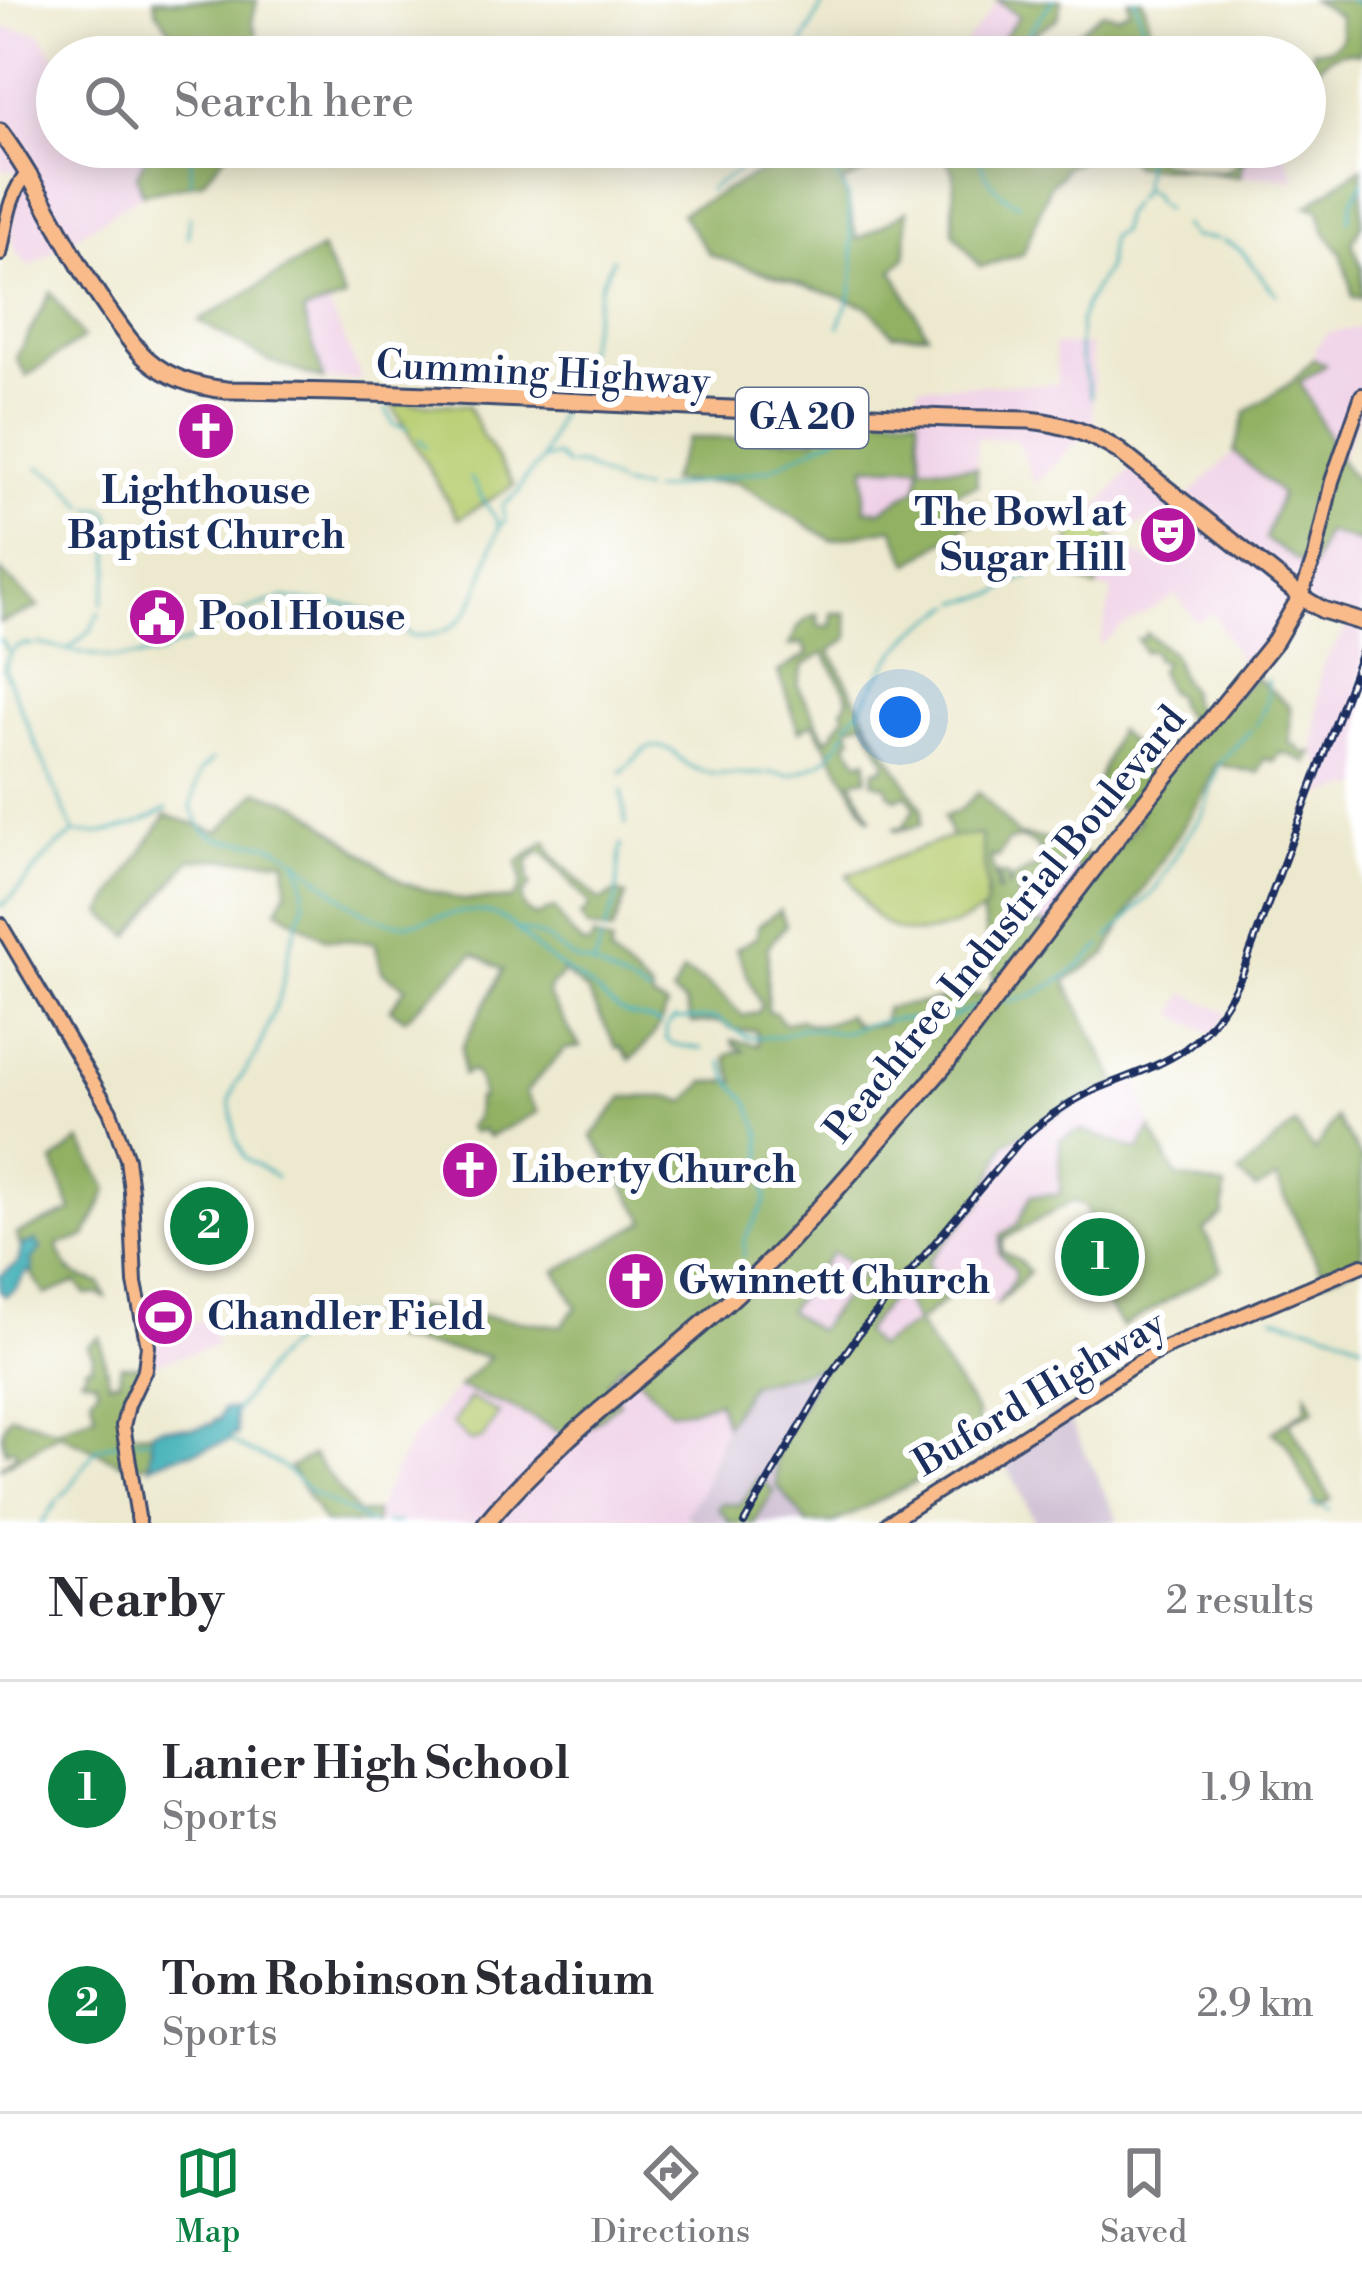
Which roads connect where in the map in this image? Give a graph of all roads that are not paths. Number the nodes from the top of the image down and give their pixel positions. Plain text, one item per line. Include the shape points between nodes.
1 (0, 132) edge
2 (0, 141) edge
3 (26, 175) junction
4 (72, 252) junction
5 (0, 254) edge
6 (90, 255) dead end
7 (1362, 395) edge
8 (1362, 406) edge
9 (1145, 470) junction
10 (1302, 600) junction
11 (1362, 624) edge
12 (0, 924) edge
13 (1360, 1266) edge
14 (139, 1523) edge
15 (490, 1523) edge
16 (888, 1523) edge

1 - 3 highway, Cumming Highway / GA 20
2 - 3 highway, Cumming Highway / GA 20
3 - 4 highway, Cumming Highway / GA 20
3 - 5 main road via 8,207
3 - 9 highway, Cumming Highway / GA 20 via 82,284 138,358 141,376 155,373 220,396 1070,433
4 - 6 highway
4 - 9 highway, Cumming Highway / GA 20 via 142,354 208,388 1023,416 1070,427
7 - 10 main road, Peachtree Industrial Boulevard
8 - 10 main road, Peachtree Industrial Boulevard via 1317,573
9 - 10 highway, Cumming Highway / GA 20
9 - 10 highway, Cumming Highway / GA 20
10 - 11 highway, GA 20
10 - 15 highway, Peachtree Industrial Boulevard via 915,1100 733,1297 545,1457
12 - 14 main road via 127,1141 135,1283 148,1351 123,1426
13 - 16 main road, Buford Highway via 1125,1369

